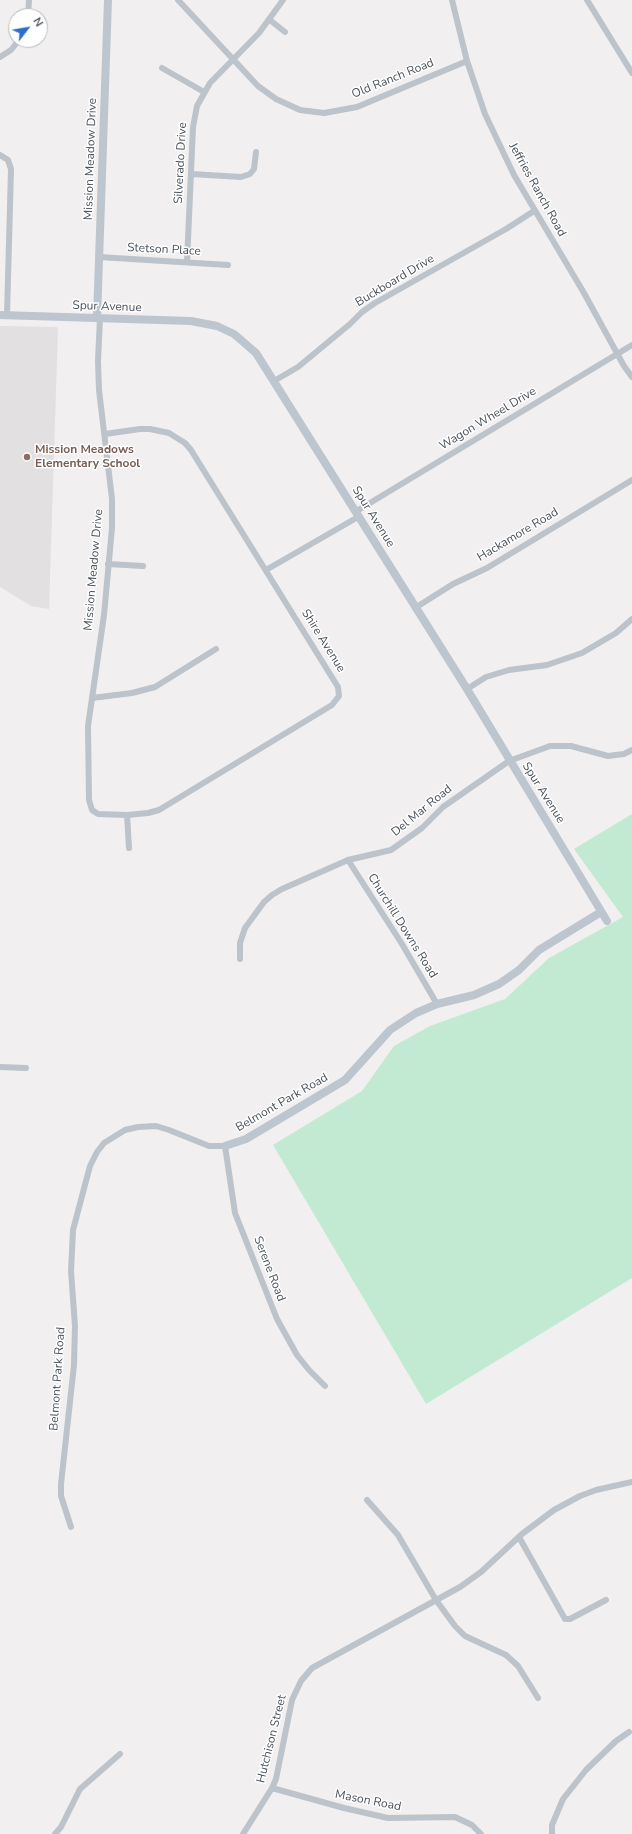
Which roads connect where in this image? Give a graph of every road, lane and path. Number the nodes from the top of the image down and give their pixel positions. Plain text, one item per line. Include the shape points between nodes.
1 (108, 0) edge
2 (178, 0) edge
3 (283, 0) edge
4 (452, 0) edge
5 (587, 0) edge
6 (270, 20) junction
7 (285, 32) dead end
8 (13, 48) edge
9 (0, 57) edge
10 (233, 60) junction
11 (467, 61) junction
12 (162, 68) dead end
13 (632, 73) edge
14 (204, 92) junction
15 (256, 152) dead end
16 (0, 155) edge
17 (191, 174) junction
18 (534, 211) junction
19 (99, 257) junction
20 (187, 262) junction
21 (228, 265) dead end
22 (3, 315) edge
23 (98, 318) junction
24 (632, 345) edge
25 (617, 354) junction
26 (632, 377) edge
27 (274, 381) junction
28 (105, 434) junction
29 (632, 480) edge
30 (357, 514) junction
31 (108, 564) junction
32 (143, 566) dead end
33 (266, 570) junction
34 (414, 608) junction
35 (632, 618) edge
36 (216, 649) dead end
37 (467, 689) junction
38 (92, 698) junction
39 (632, 750) edge
40 (509, 761) junction
41 (89, 800) joint
42 (127, 815) junction
43 (128, 848) dead end
44 (348, 860) junction
45 (601, 912) junction
46 (606, 922) dead end
47 (240, 959) dead end
48 (437, 1004) junction
49 (0, 1067) edge
50 (26, 1068) dead end
51 (226, 1146) junction
52 (325, 1386) dead end
53 (632, 1482) edge
54 (367, 1500) dead end
55 (71, 1527) dead end
56 (519, 1537) junction
57 (436, 1600) junction
58 (606, 1600) dead end
59 (538, 1698) dead end
60 (629, 1732) dead end
61 (120, 1754) dead end
62 (272, 1788) junction
63 (55, 1834) edge
64 (243, 1834) edge
65 (481, 1834) edge
66 (552, 1834) edge

1 - 19 street, Mission Meadow Drive
2 - 10 street, Old Ranch Road
3 - 6 street, Silverado Drive
4 - 11 street, Jeffries Ranch Road
5 - 13 street
6 - 7 street
6 - 10 street, Silverado Drive
8 - 9 street
10 - 11 street, Old Ranch Road via 258,86 276,99 300,110 324,113 357,107
10 - 14 street, Silverado Drive
11 - 18 street, Jeffries Ranch Road via 484,114
12 - 14 street
14 - 17 street, Silverado Drive via 197,106 193,127
15 - 17 street via 254,169 250,174 241,177
16 - 22 street via 8,160 11,169
17 - 20 street, Silverado Drive
18 - 25 street, Jeffries Ranch Road via 584,293
18 - 27 street, Buckboard Drive via 506,230 375,303 298,367
19 - 20 street, Stetson Place
19 - 23 street, Mission Meadow Drive
20 - 21 street, Stetson Place
22 - 23 street, Spur Avenue
23 - 27 street, Spur Avenue via 192,321 217,326 234,334 256,352
23 - 28 street, Mission Meadow Drive via 99,390
24 - 25 street, Wagon Wheel Drive
25 - 26 street, Jeffries Ranch Road
25 - 30 street, Wagon Wheel Drive
27 - 30 street, Spur Avenue
28 - 31 street, Mission Meadow Drive via 112,499
28 - 33 street, Shire Avenue via 150,429 169,433 185,443
29 - 34 street, Hackamore Road via 487,568 453,584
30 - 33 street, Wagon Wheel Drive
30 - 34 street, Spur Avenue
31 - 32 street
31 - 38 street, Mission Meadow Drive via 104,615
33 - 42 street, Shire Avenue via 338,687 339,696 332,704 159,810 148,814
34 - 37 street, Spur Avenue
35 - 37 street via 616,633 582,653 547,665 509,670 486,678
36 - 38 street via 155,687
37 - 40 street, Spur Avenue
38 - 41 street, Mission Meadow Drive via 88,726
39 - 40 street, Del Mar Road via 608,756 571,746 550,746
40 - 44 street, Del Mar Road via 443,807 422,828 391,850
40 - 45 street, Spur Avenue
41 - 42 street, Shire Avenue via 92,810 98,814
42 - 43 street
44 - 47 street, Del Mar Road via 282,888 264,902 245,928 240,943
44 - 48 street, Churchill Downs Road
45 - 46 street, Spur Avenue
45 - 48 street, Belmont Park Road via 540,950 499,984 474,995
48 - 51 street, Belmont Park Road via 416,1013 390,1030 345,1080 246,1139
49 - 50 street
51 - 52 street, Serene Road via 235,1213 277,1319 297,1355
51 - 55 street, Belmont Park Road via 209,1146 156,1126 138,1127 125,1130 104,1143 90,1166 73,1230 71,1271 75,1326 74,1365 61,1496
53 - 56 street, Hutchison Street via 580,1496 554,1510
54 - 57 street via 398,1535
56 - 57 street, Hutchison Street via 481,1572
56 - 58 street via 565,1619 570,1619
57 - 59 street via 455,1626 466,1636 506,1655 518,1666
57 - 62 street, Hutchison Street via 312,1668 292,1700
60 - 66 street via 586,1770 563,1799 552,1825
61 - 63 street via 80,1789
62 - 64 street, Hutchison Street
62 - 65 street, Mason Road via 388,1818 455,1817 472,1825

